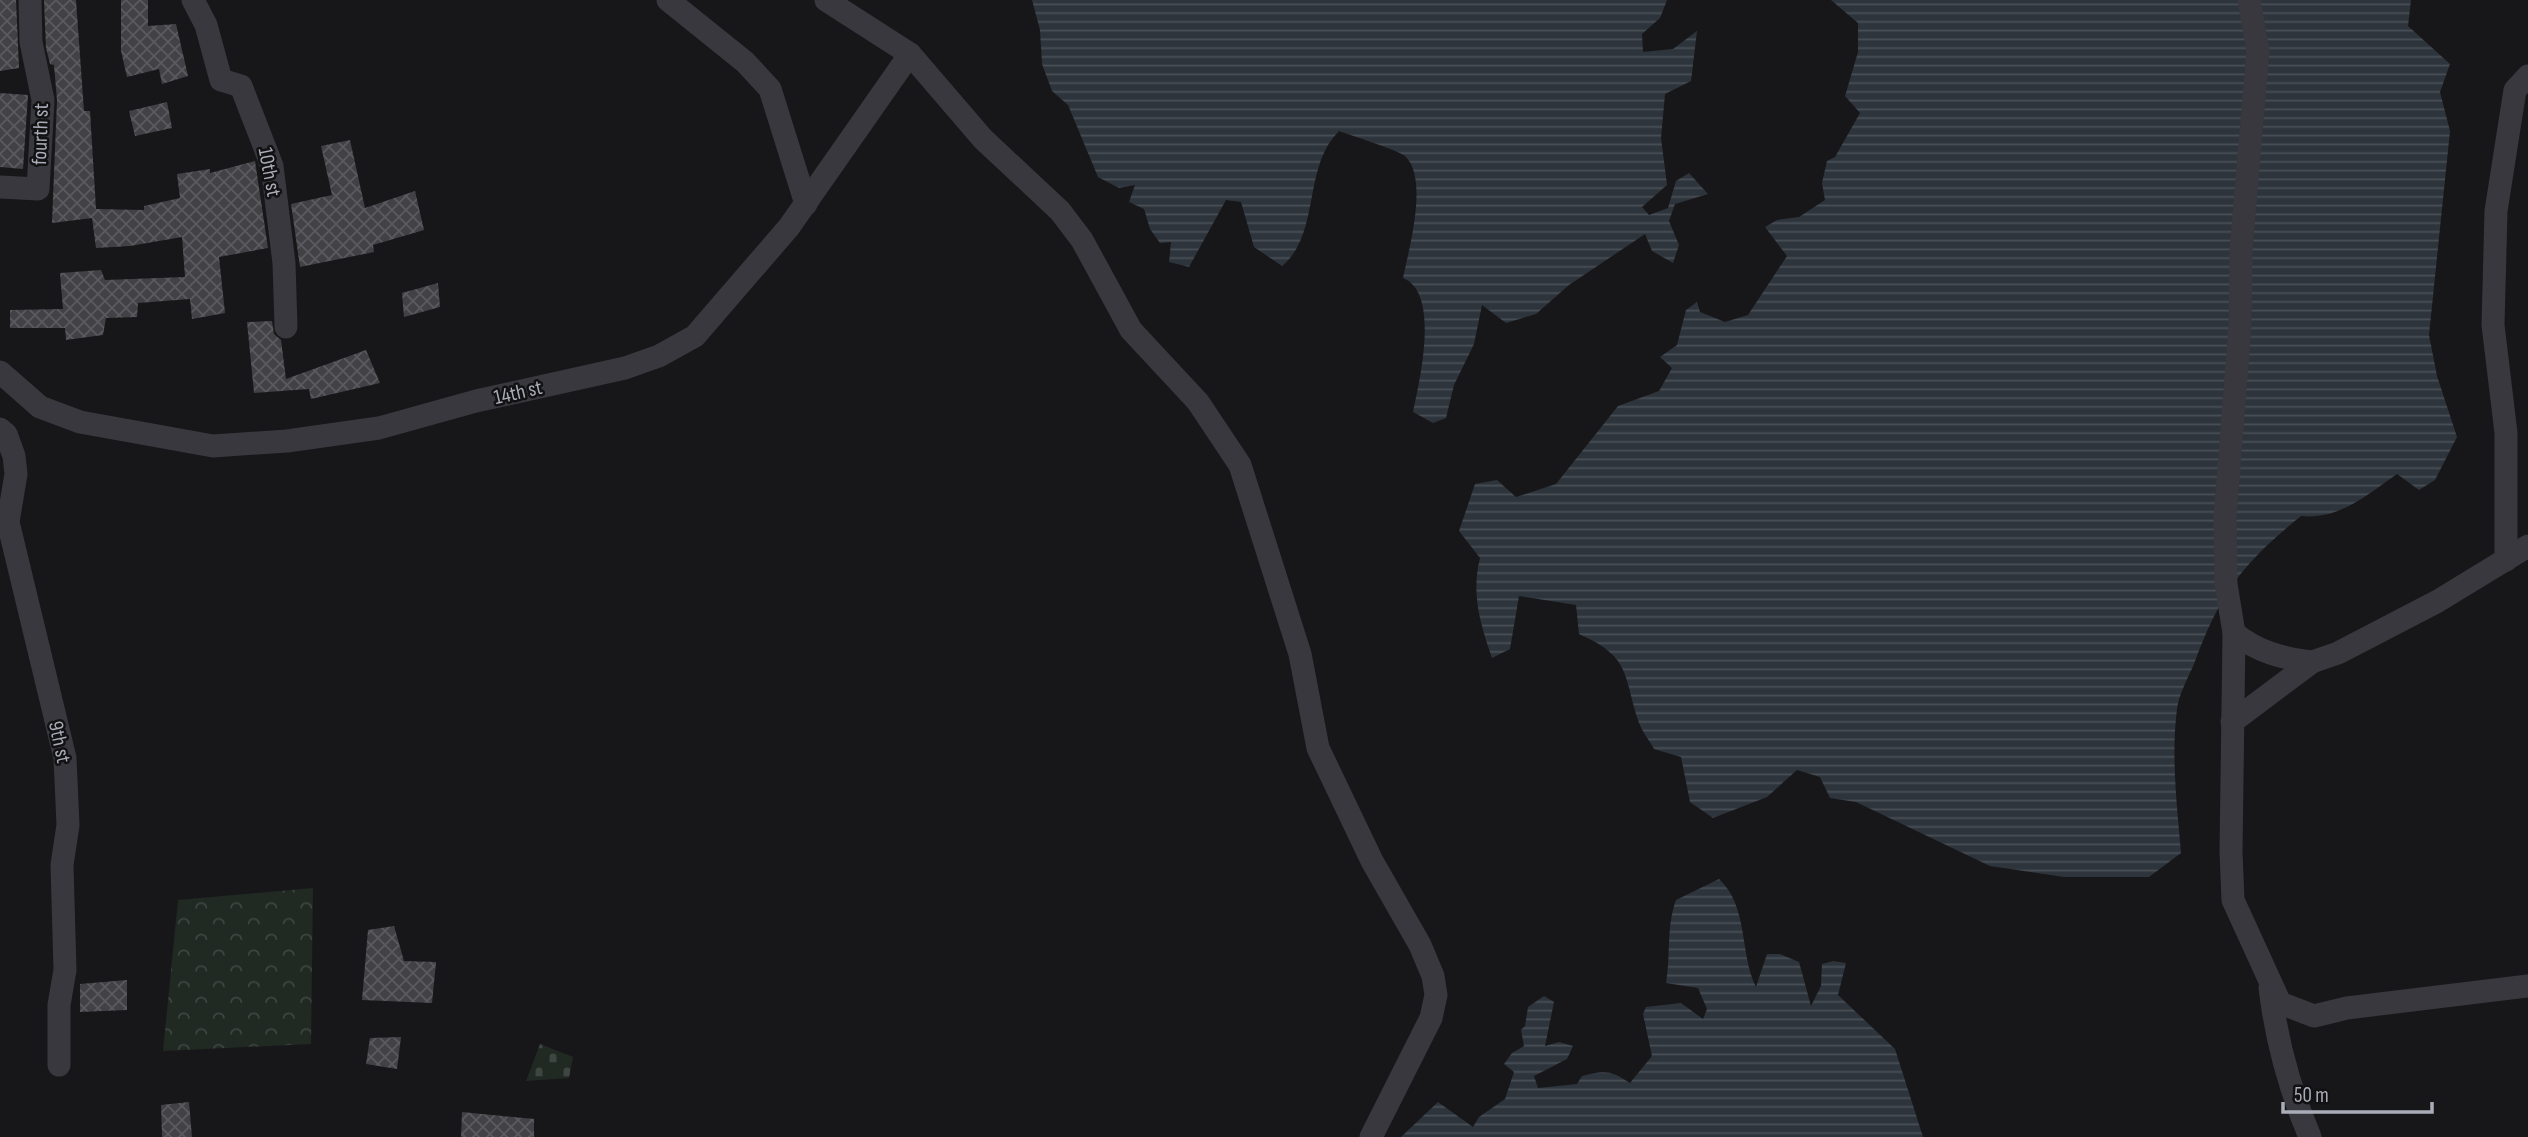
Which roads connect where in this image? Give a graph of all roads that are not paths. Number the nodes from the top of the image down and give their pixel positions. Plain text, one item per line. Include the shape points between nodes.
1 (30, 0) edge
2 (193, 0) edge
3 (668, 0) edge
4 (826, 0) edge
5 (2249, 0) edge
6 (910, 54) junction
7 (2528, 76) edge
8 (0, 187) edge
9 (806, 204) junction
10 (286, 327) dead end
11 (0, 372) edge
12 (0, 429) edge
13 (2528, 546) edge
14 (2506, 559) junction
15 (2234, 633) junction
16 (2312, 662) junction
17 (2232, 722) junction
18 (2269, 981) junction
19 (2528, 986) edge
20 (59, 1066) dead end
21 (1371, 1137) edge
22 (2310, 1137) edge

1 - 8 street, fourth st via 31,42 43,100 38,189
2 - 10 street, 10th st via 206,25 221,80 241,86 270,155 284,262
3 - 9 street via 745,62 770,89
4 - 6 street
5 - 15 street via 2258,51 2225,517 2226,584
6 - 9 street, 14th st
6 - 21 street via 984,139 1060,211 1083,240 1131,330 1198,402 1240,466 1300,654 1318,748 1371,861 1433,976 1432,1018
7 - 14 street via 2515,90 2496,211 2493,326 2506,433
9 - 11 street, 14th st via 695,336 659,356 379,428 213,446 80,422 40,407
12 - 20 street, 9th st via 14,456 16,474 8,522 65,758 68,825 62,865 65,970 59,1005
13 - 14 street
14 - 16 street via 2438,601
15 - 16 street via 2253,648
15 - 17 street
16 - 17 street
17 - 18 street via 2233,900
18 - 19 street via 2280,1003 2314,1016
18 - 22 street via 2290,1080

